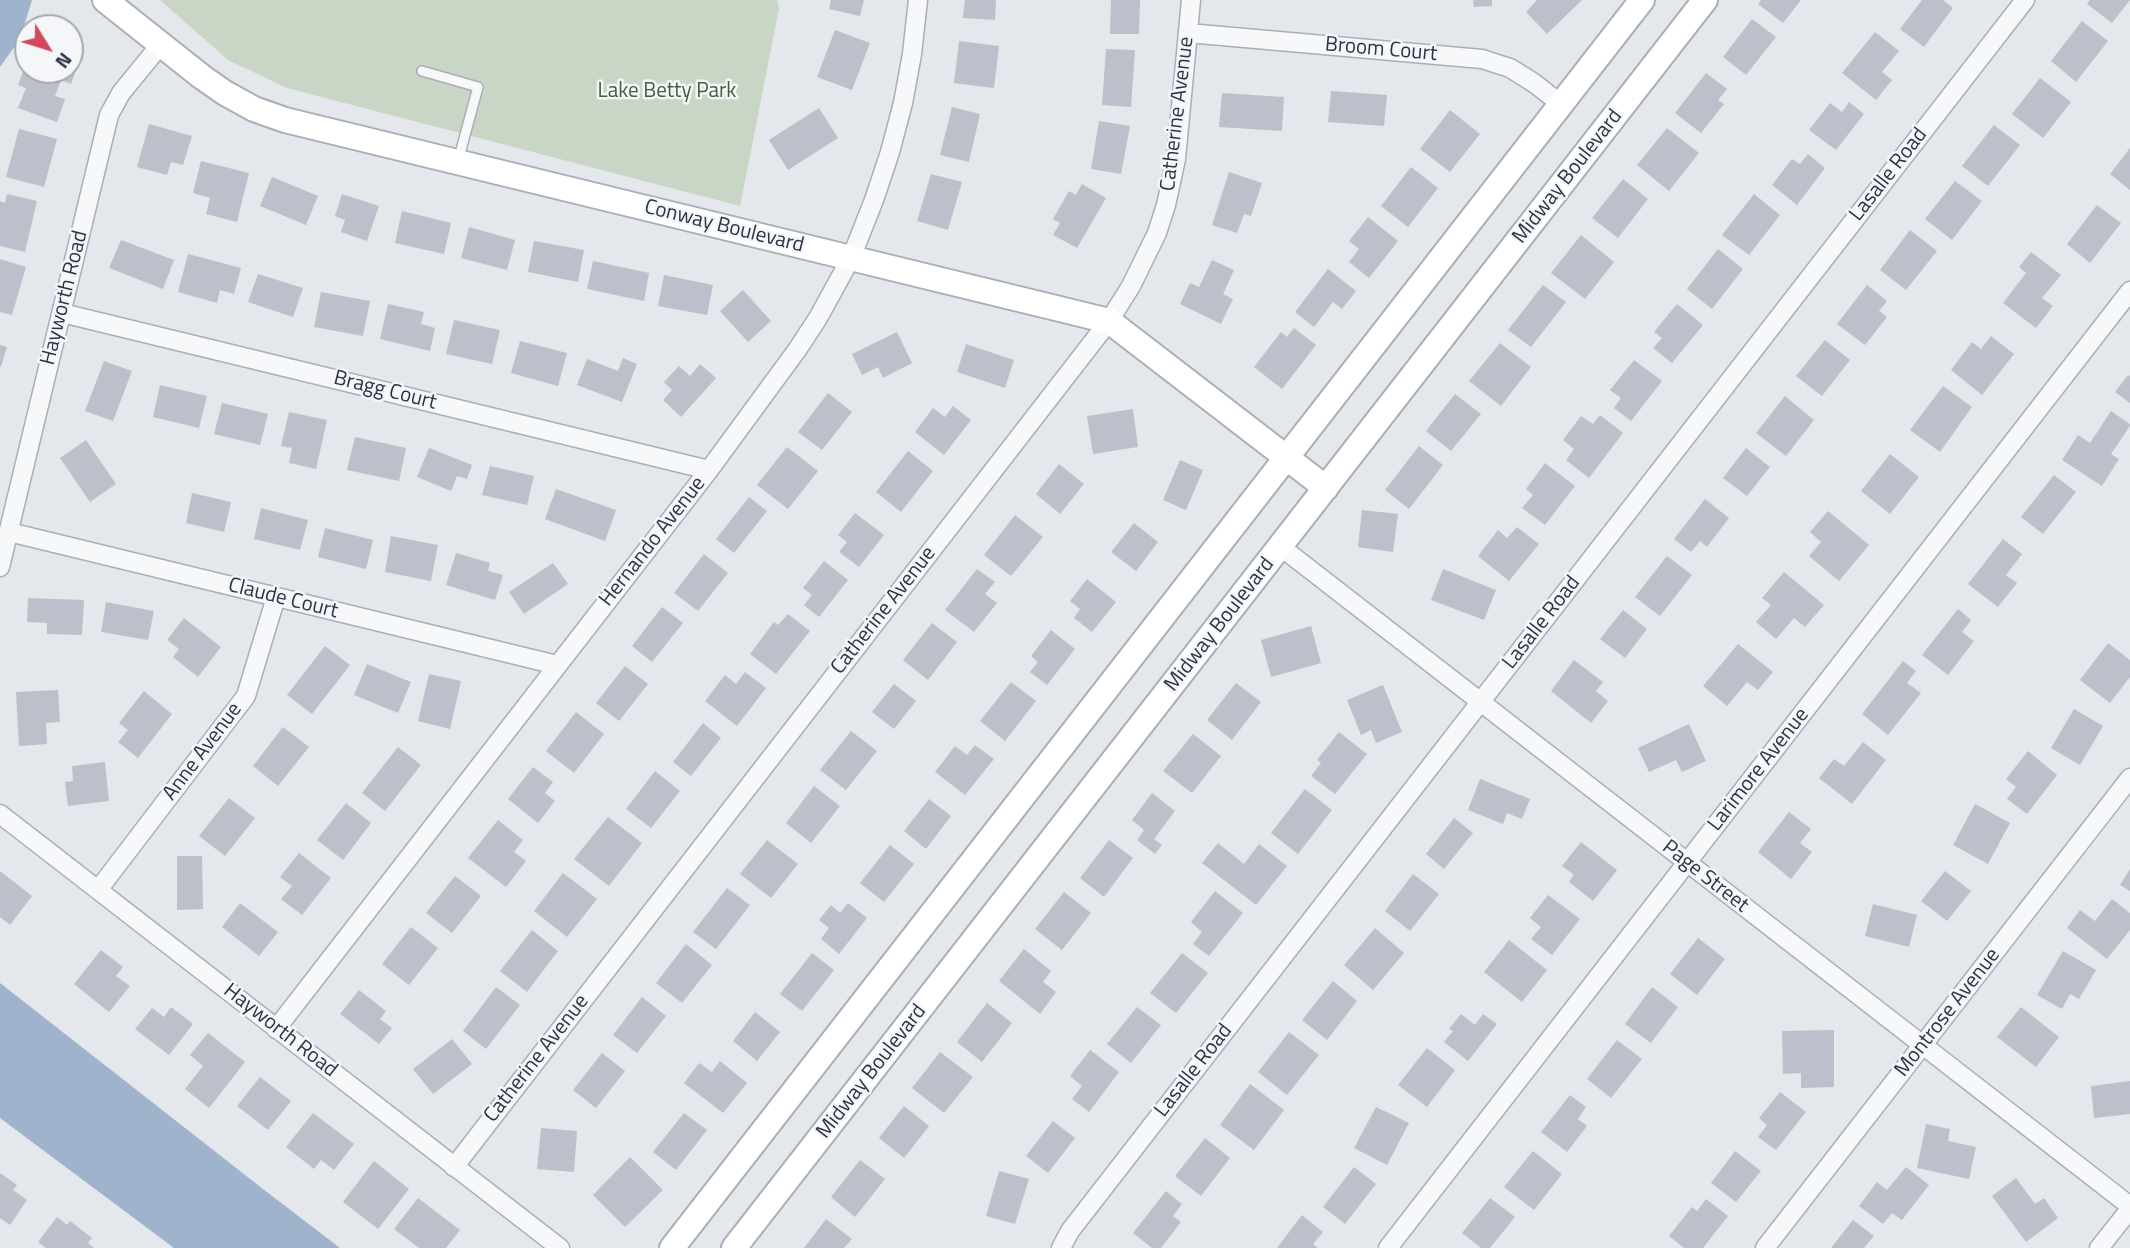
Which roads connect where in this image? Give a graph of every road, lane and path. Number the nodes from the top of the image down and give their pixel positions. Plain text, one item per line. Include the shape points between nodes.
1 (105, 0) edge
2 (918, 0) edge
3 (1191, 0) edge
4 (1642, 0) edge
5 (1705, 0) edge
6 (2025, 0) edge
7 (1188, 33) junction
8 (161, 44) junction
9 (422, 71) dead end
10 (1561, 104) junction
11 (458, 162) junction
12 (851, 258) junction
13 (2130, 292) edge
14 (62, 313) junction
15 (1109, 321) junction
16 (1287, 457) junction
17 (709, 470) junction
18 (1326, 488) junction
19 (9, 532) junction
20 (1281, 547) junction
21 (0, 567) edge
22 (276, 597) junction
23 (557, 665) junction
24 (1481, 703) junction
25 (2130, 778) edge
26 (0, 814) edge
27 (1687, 863) junction
28 (98, 890) junction
29 (276, 1029) junction
30 (1923, 1045) junction
31 (454, 1167) junction
32 (2130, 1207) edge
33 (560, 1248) edge
34 (672, 1248) edge
35 (734, 1248) edge
36 (1061, 1248) edge
37 (1388, 1248) edge
38 (1765, 1248) edge
39 (2099, 1248) edge

1 - 8 street, Conway Boulevard
2 - 12 street, Hernando Avenue via 896,128
3 - 7 street, Catherine Avenue
4 - 10 street
5 - 18 street, Midway Boulevard
6 - 24 street, Lasalle Road
7 - 10 street, Broom Court via 1482,59 1510,68
7 - 15 street, Catherine Avenue via 1166,205 1145,261
8 - 11 street, Conway Boulevard via 202,77 254,109
8 - 14 street, Hayworth Road via 109,115
9 - 11 lane via 478,87
10 - 16 street
11 - 12 street, Conway Boulevard
12 - 15 street, Conway Boulevard
12 - 17 street, Hernando Avenue via 797,350
13 - 27 street, Larimore Avenue
14 - 17 street, Bragg Court
14 - 19 street, Hayworth Road
15 - 16 street, Conway Boulevard
15 - 31 street, Catherine Avenue
16 - 18 street, Conway Boulevard
16 - 34 street
17 - 23 street, Hernando Avenue
18 - 20 street, Midway Boulevard
19 - 21 street, Hayworth Road
19 - 22 street, Claude Court
20 - 24 street, Page Street
20 - 35 street, Midway Boulevard
22 - 23 street, Claude Court
22 - 28 street, Anne Avenue via 246,696
23 - 29 street, Hernando Avenue
24 - 27 street, Page Street
24 - 36 street, Lasalle Road
25 - 30 street, Montrose Avenue
26 - 28 street, Hayworth Road
27 - 30 street, Page Street
27 - 37 street, Larimore Avenue
28 - 29 street, Hayworth Road
29 - 31 street, Hayworth Road
30 - 32 street, Page Street
30 - 38 street, Montrose Avenue
31 - 33 street, Hayworth Road
32 - 39 street

